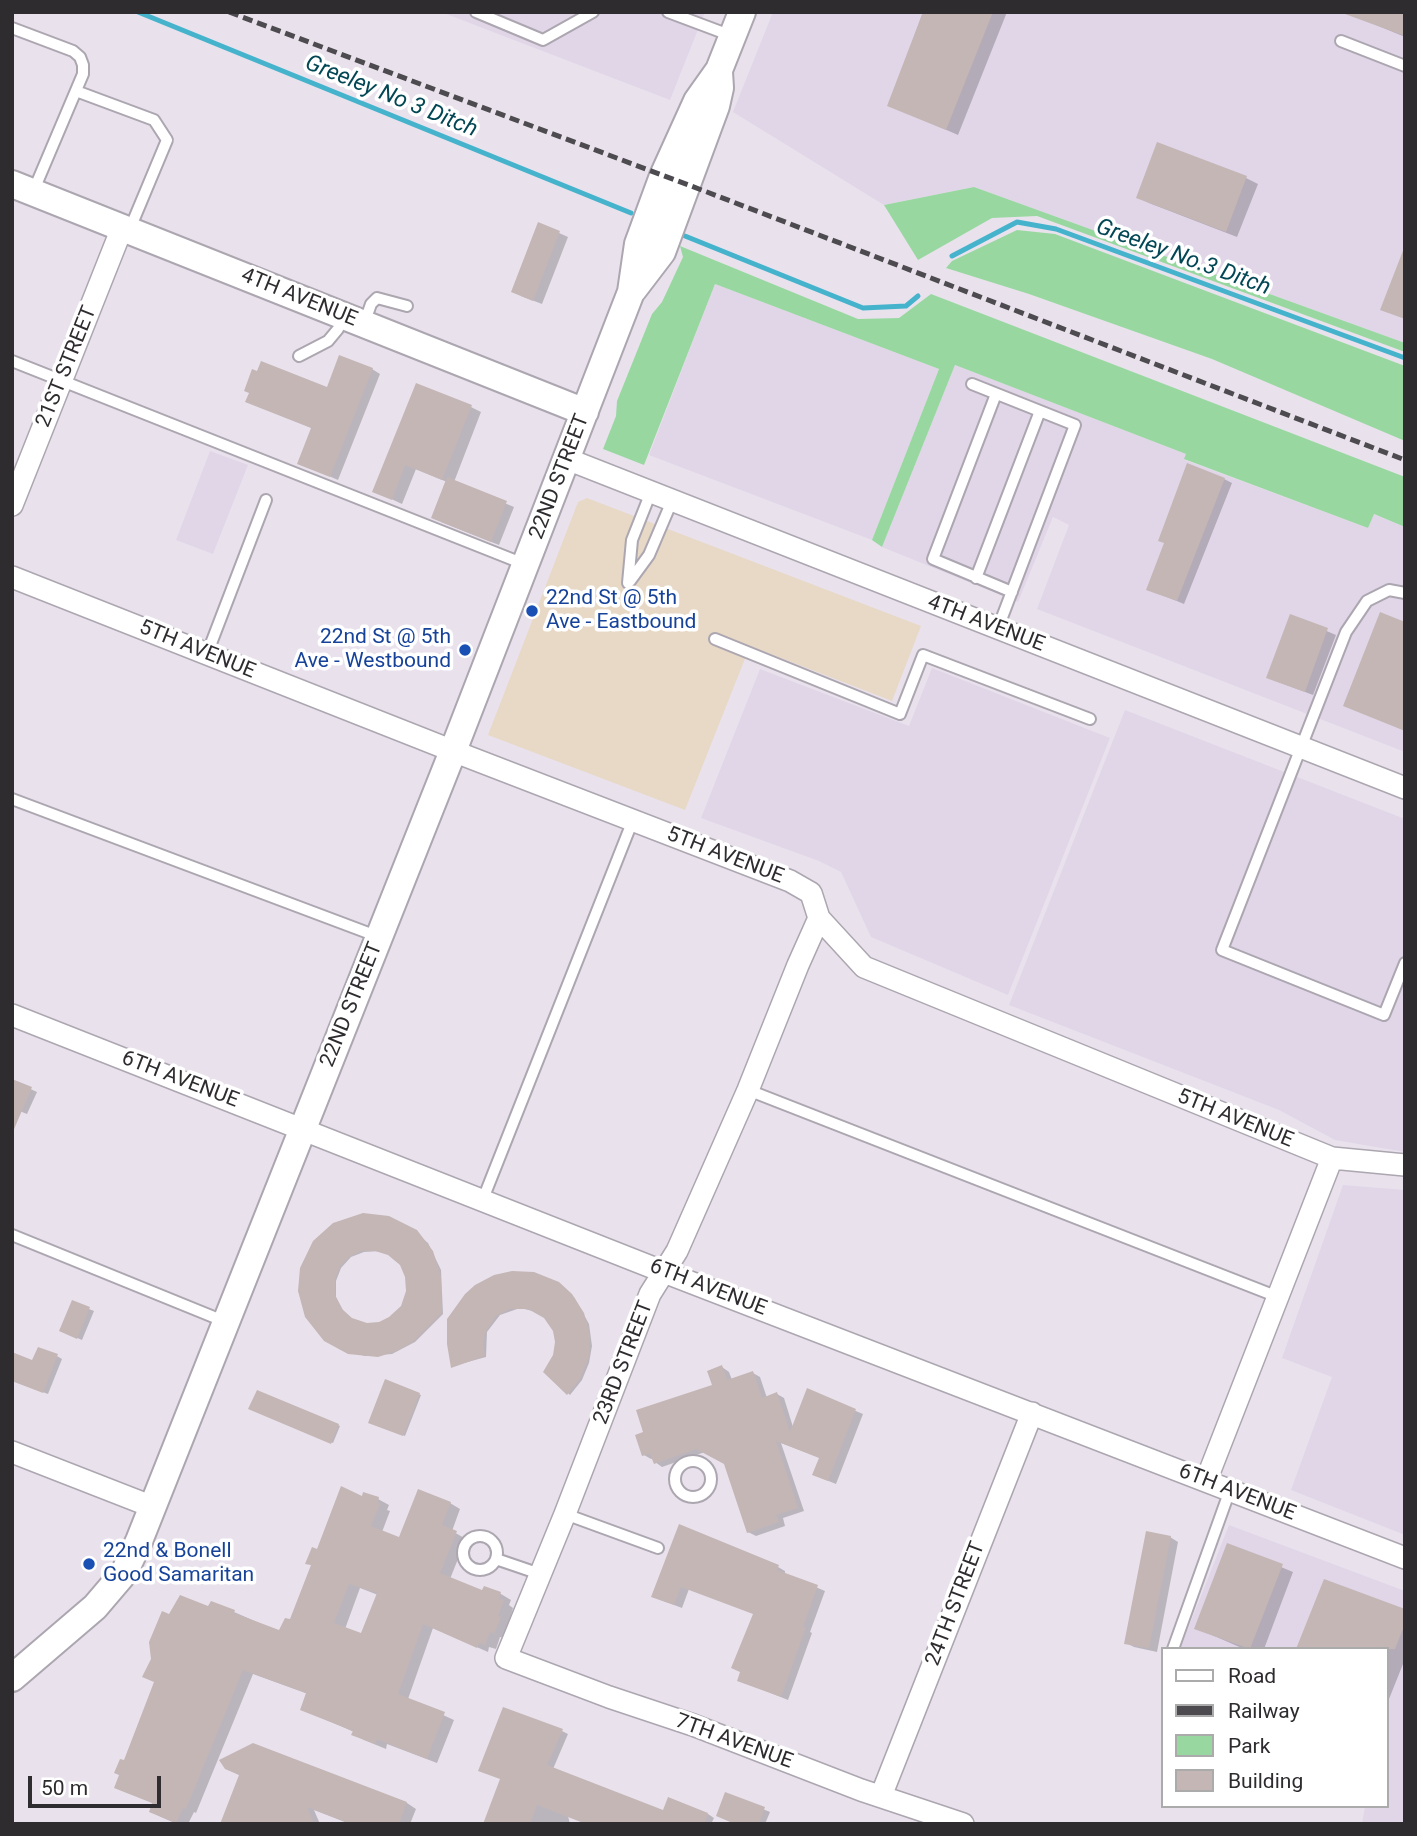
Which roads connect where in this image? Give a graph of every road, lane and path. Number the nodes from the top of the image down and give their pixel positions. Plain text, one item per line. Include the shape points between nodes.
1 (476, 12) edge
2 (593, 12) edge
3 (668, 12) edge
4 (737, 24) edge
5 (12, 28) edge
6 (1341, 41) dead end
7 (1405, 66) edge
8 (76, 91) junction
9 (23, 188) edge
10 (125, 229) junction
11 (407, 306) dead end
12 (354, 320) junction
13 (299, 356) dead end
14 (12, 361) edge
15 (61, 381) junction
16 (972, 384) dead end
17 (996, 394) junction
18 (1040, 411) junction
19 (585, 412) junction
20 (567, 459) junction
21 (650, 492) junction
22 (266, 500) dead end
23 (672, 501) junction
24 (12, 505) edge
25 (526, 565) junction
26 (12, 577) edge
27 (976, 578) junction
28 (1012, 592) junction
29 (1405, 593) edge
30 (998, 628) junction
31 (715, 639) dead end
32 (207, 654) junction
33 (1090, 719) dead end
34 (1300, 746) junction
35 (453, 751) junction
36 (1405, 788) edge
37 (12, 799) edge
38 (633, 820) junction
39 (819, 918) junction
40 (379, 937) junction
41 (1405, 963) edge
42 (12, 1015) edge
43 (748, 1090) junction
44 (302, 1128) junction
45 (1332, 1158) junction
46 (1405, 1165) edge
47 (483, 1199) junction
48 (12, 1235) edge
49 (664, 1272) junction
50 (1278, 1297) junction
51 (226, 1322) junction
52 (1032, 1413) junction
53 (12, 1452) edge
54 (1206, 1481) junction
55 (1230, 1490) junction
56 (153, 1507) junction
57 (565, 1514) junction
58 (658, 1548) dead end
59 (1405, 1558) edge
60 (496, 1559) dead end
61 (540, 1574) junction
62 (1174, 1647) edge
63 (506, 1658) joint
64 (14, 1674) edge
65 (881, 1796) junction
66 (962, 1824) edge

1 - 2 lane via 543,40
3 - 4 lane
4 - 19 street, 22ND STREET via 719,70 697,102 663,176 638,244 631,292
5 - 8 lane via 80,57 83,74
6 - 7 lane
8 - 9 lane
8 - 10 lane, 21ST STREET via 154,120 167,140
9 - 10 street, 4TH AVENUE
10 - 12 street, 4TH AVENUE
10 - 15 street, 21ST STREET
11 - 12 lane via 377,298
12 - 13 lane
12 - 19 street, 4TH AVENUE
14 - 15 lane
15 - 24 street, 21ST STREET
15 - 25 lane
16 - 17 lane
17 - 18 lane
17 - 27 lane via 933,559
18 - 27 lane
18 - 28 lane via 1075,425
19 - 20 street, 22ND STREET
20 - 21 street, 4TH AVENUE
20 - 25 street, 22ND STREET
21 - 23 street, 4TH AVENUE
21 - 23 lane via 632,540 628,583 649,555
22 - 32 lane
23 - 30 street, 4TH AVENUE
25 - 35 street, 22ND STREET
26 - 32 street, 5TH AVENUE
27 - 28 lane
28 - 30 lane
29 - 34 lane via 1389,590 1367,601 1346,632
30 - 34 street, 4TH AVENUE
31 - 33 lane via 900,714 923,654
32 - 35 street, 5TH AVENUE
34 - 36 street, 4TH AVENUE
34 - 41 lane via 1222,950 1384,1015
35 - 38 street, 5TH AVENUE
35 - 40 street, 22ND STREET
37 - 40 lane
38 - 39 street, 5TH AVENUE via 790,881 811,893
38 - 47 lane
39 - 43 street, 23RD STREET
39 - 45 street, 5TH AVENUE via 864,967
40 - 44 street, 22ND STREET
42 - 44 street, 6TH AVENUE
43 - 49 street, 23RD STREET
43 - 50 lane
44 - 47 street, 6TH AVENUE
44 - 51 street, 22ND STREET
45 - 46 street, 5TH AVENUE
45 - 50 street
47 - 49 street, 6TH AVENUE
48 - 51 lane
49 - 52 street, 6TH AVENUE
49 - 57 street, 23RD STREET via 650,1294
50 - 54 street
51 - 56 street, 22ND STREET
52 - 54 street, 6TH AVENUE
52 - 65 street, 24TH STREET
53 - 56 street
54 - 55 street, 6TH AVENUE
55 - 59 street, 6TH AVENUE
55 - 62 lane
56 - 64 street, 22ND STREET via 124,1573 65,1634
57 - 58 lane
57 - 61 street, 23RD STREET
60 - 61 lane
61 - 63 street, 23RD STREET
63 - 65 street, 7TH AVENUE
65 - 66 street, 7TH AVENUE

